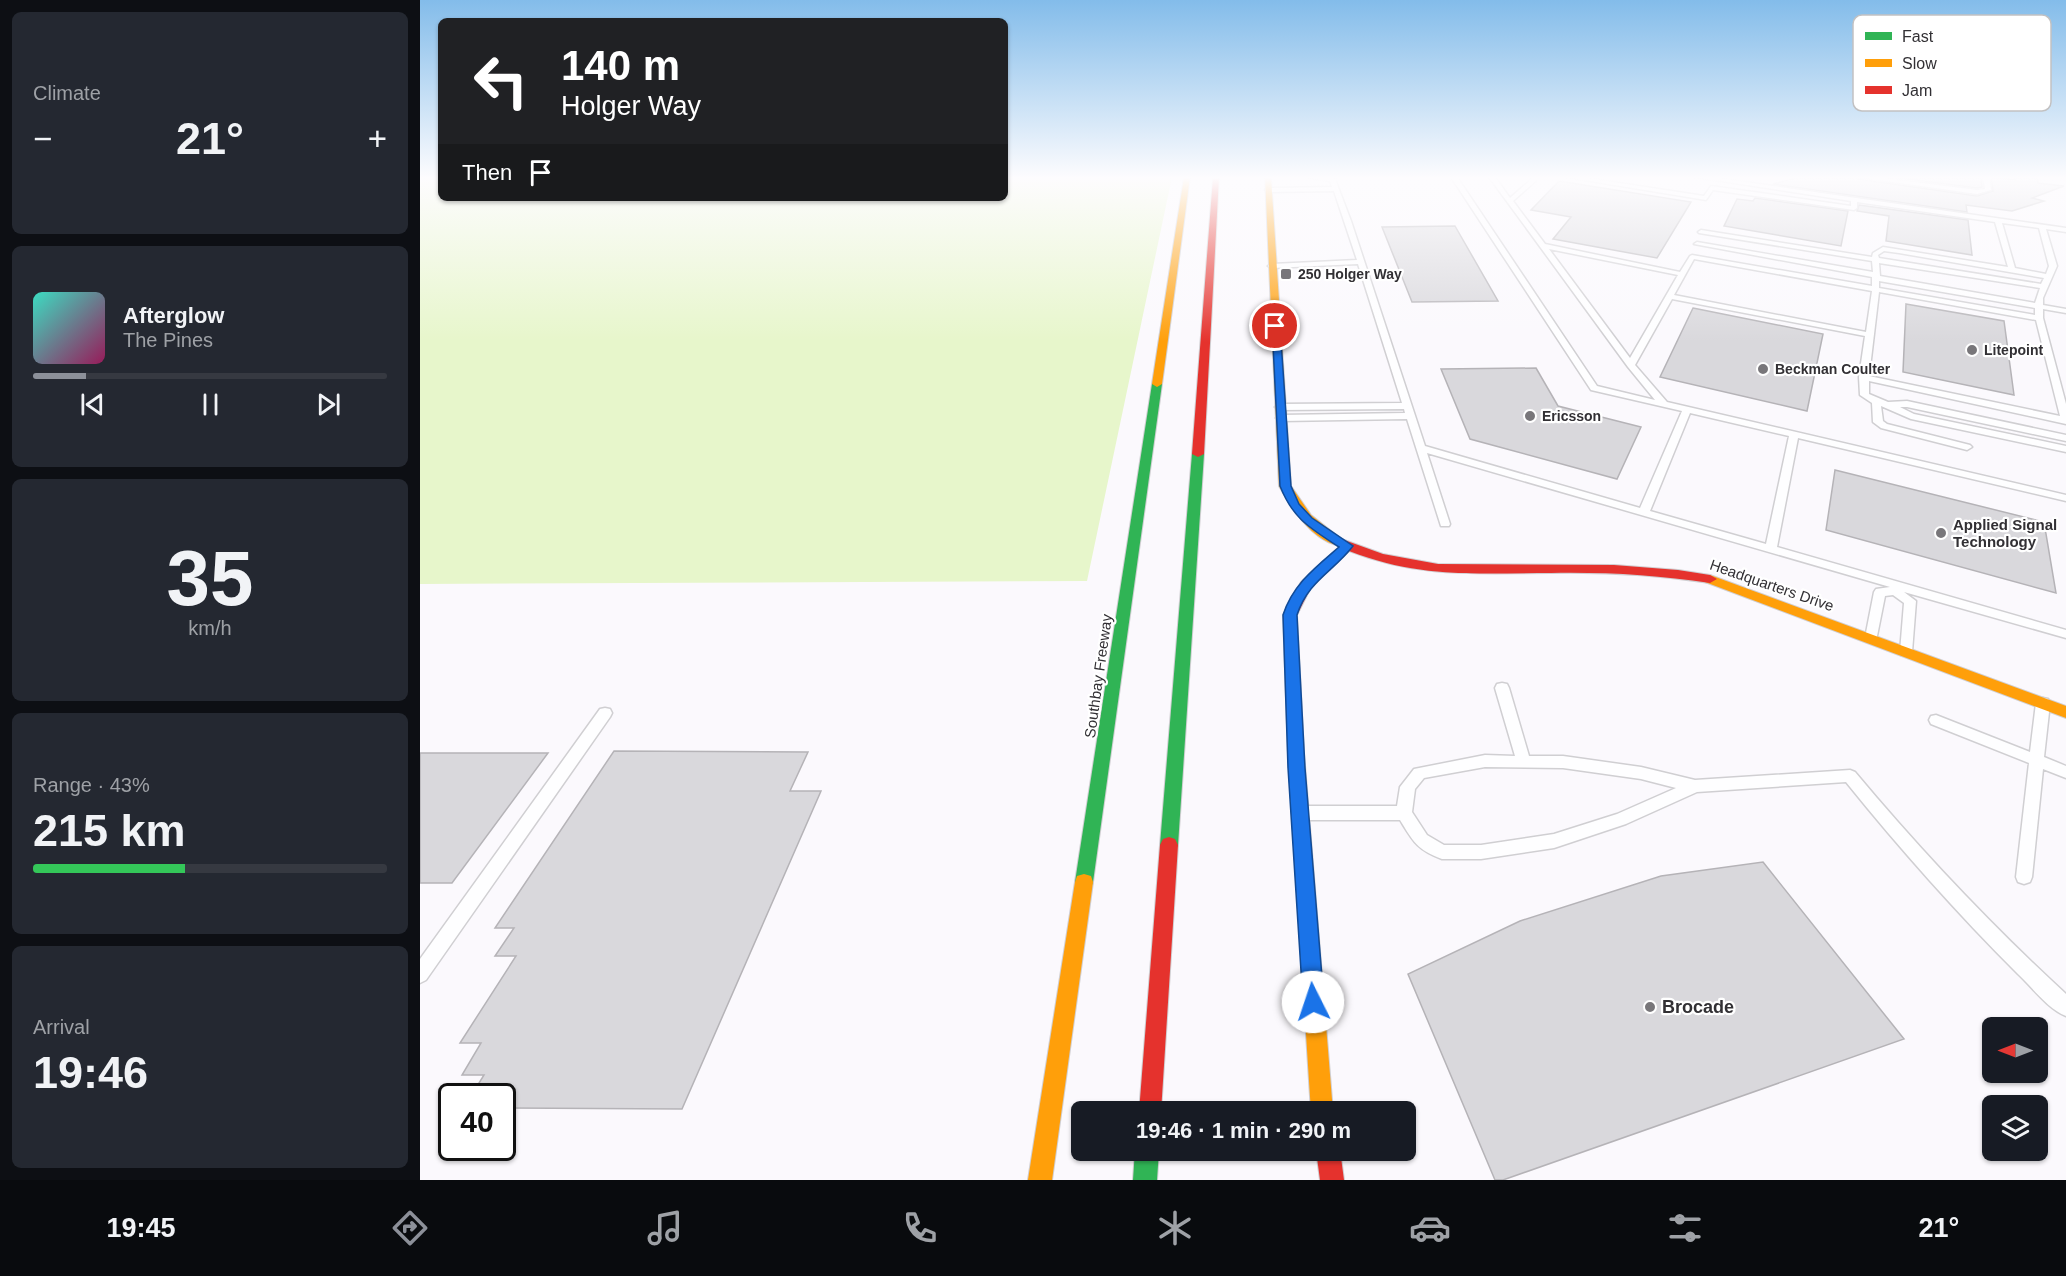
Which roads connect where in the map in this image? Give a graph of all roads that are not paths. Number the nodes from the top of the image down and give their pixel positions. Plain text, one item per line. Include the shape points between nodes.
1 (1179, 232) edge
2 (1213, 232) edge
3 (1270, 232) edge
4 (1350, 232) edge
5 (1491, 232) edge
6 (1533, 232) edge
7 (1701, 232) dead end
8 (2001, 232) edge
9 (2043, 232) edge
10 (1697, 243) dead end
11 (1543, 246) junction
12 (1360, 259) junction
13 (1876, 260) junction
14 (1272, 262) junction
15 (2012, 270) junction
16 (1682, 274) junction
17 (1876, 275) junction
18 (2048, 276) junction
19 (2044, 287) junction
20 (1875, 289) junction
21 (1670, 296) junction
22 (2039, 302) junction
23 (2066, 303) edge
24 (2066, 311) edge
25 (2039, 318) junction
26 (1871, 335) junction
27 (1631, 365) junction
28 (1863, 377) junction
29 (1876, 402) junction
30 (1664, 404) junction
31 (1888, 405) junction
32 (1687, 410) junction
33 (1408, 411) junction
34 (1280, 412) junction
35 (2066, 420) edge
36 (1794, 435) junction
37 (2066, 438) edge
38 (1967, 447) dead end
39 (1420, 448) junction
40 (2066, 449) edge
41 (2066, 498) edge
42 (1644, 512) junction
43 (1445, 524) dead end
44 (1347, 546) junction
45 (1771, 549) junction
46 (1895, 588) junction
47 (2066, 634) edge
48 (1871, 638) junction
49 (1906, 651) junction
50 (1502, 688) dead end
51 (2043, 704) junction
52 (2066, 712) edge
53 (605, 713) dead end
54 (1936, 720) dead end
55 (2037, 760) junction
56 (1524, 762) junction
57 (2066, 772) edge
58 (1695, 786) junction
59 (1299, 813) junction
60 (1404, 813) junction
61 (2024, 877) dead end
62 (420, 974) edge
63 (2066, 1007) edge
64 (1151, 1101) edge
65 (1322, 1101) edge
66 (1146, 1161) edge
67 (1329, 1161) edge
68 (1040, 1180) edge
69 (1145, 1180) edge
70 (1332, 1180) edge

1 - 68 main road, Southbay Freeway
2 - 64 main road
3 - 14 main road, Headquarters Drive
4 - 12 lane
5 - 30 lane via 1594,388
6 - 11 lane
7 - 13 lane
8 - 15 lane
9 - 18 lane via 2053,266
10 - 17 lane
11 - 16 lane
11 - 27 lane
12 - 14 lane
12 - 33 lane
13 - 15 lane via 1875,254 1883,249
13 - 17 lane
13 - 19 lane
14 - 34 main road, Headquarters Drive
15 - 18 lane
16 - 20 lane via 1692,257
16 - 21 lane
17 - 20 lane
17 - 22 lane
18 - 19 lane
19 - 22 lane
20 - 25 lane
20 - 26 lane
21 - 26 lane
21 - 27 lane
22 - 23 lane
22 - 24 lane
22 - 25 lane
25 - 35 lane
26 - 28 lane
27 - 30 lane
28 - 29 lane via 1864,395
28 - 35 lane
29 - 31 lane
29 - 38 lane via 1878,422 1884,426
30 - 32 lane
31 - 37 lane via 1907,404
31 - 40 lane via 1911,416
32 - 36 lane
32 - 42 lane
33 - 34 lane
33 - 39 lane
34 - 44 main road, Headquarters Drive via 1284,477 1293,505 1308,521
36 - 41 lane
36 - 45 lane
39 - 42 lane
39 - 43 lane
42 - 45 lane
44 - 48 main road, Headquarters Drive via 1424,569 1668,570 1749,592
44 - 59 main road via 1305,585 1290,615
45 - 46 lane
46 - 47 lane
46 - 48 lane via 1880,592
46 - 49 lane via 1910,601
48 - 49 main road, Headquarters Drive
49 - 51 main road, Headquarters Drive
50 - 56 lane
51 - 52 main road, Headquarters Drive
51 - 55 lane
53 - 62 lane
54 - 55 lane
55 - 57 lane
55 - 61 lane
56 - 58 lane via 1610,768
56 - 60 lane via 1485,761 1419,773 1408,788
58 - 60 lane via 1621,819 1554,841 1480,852 1442,852 1420,840
58 - 63 lane via 1850,776 1968,913
59 - 60 lane
59 - 65 main road
66 - 69 main road
67 - 70 main road

